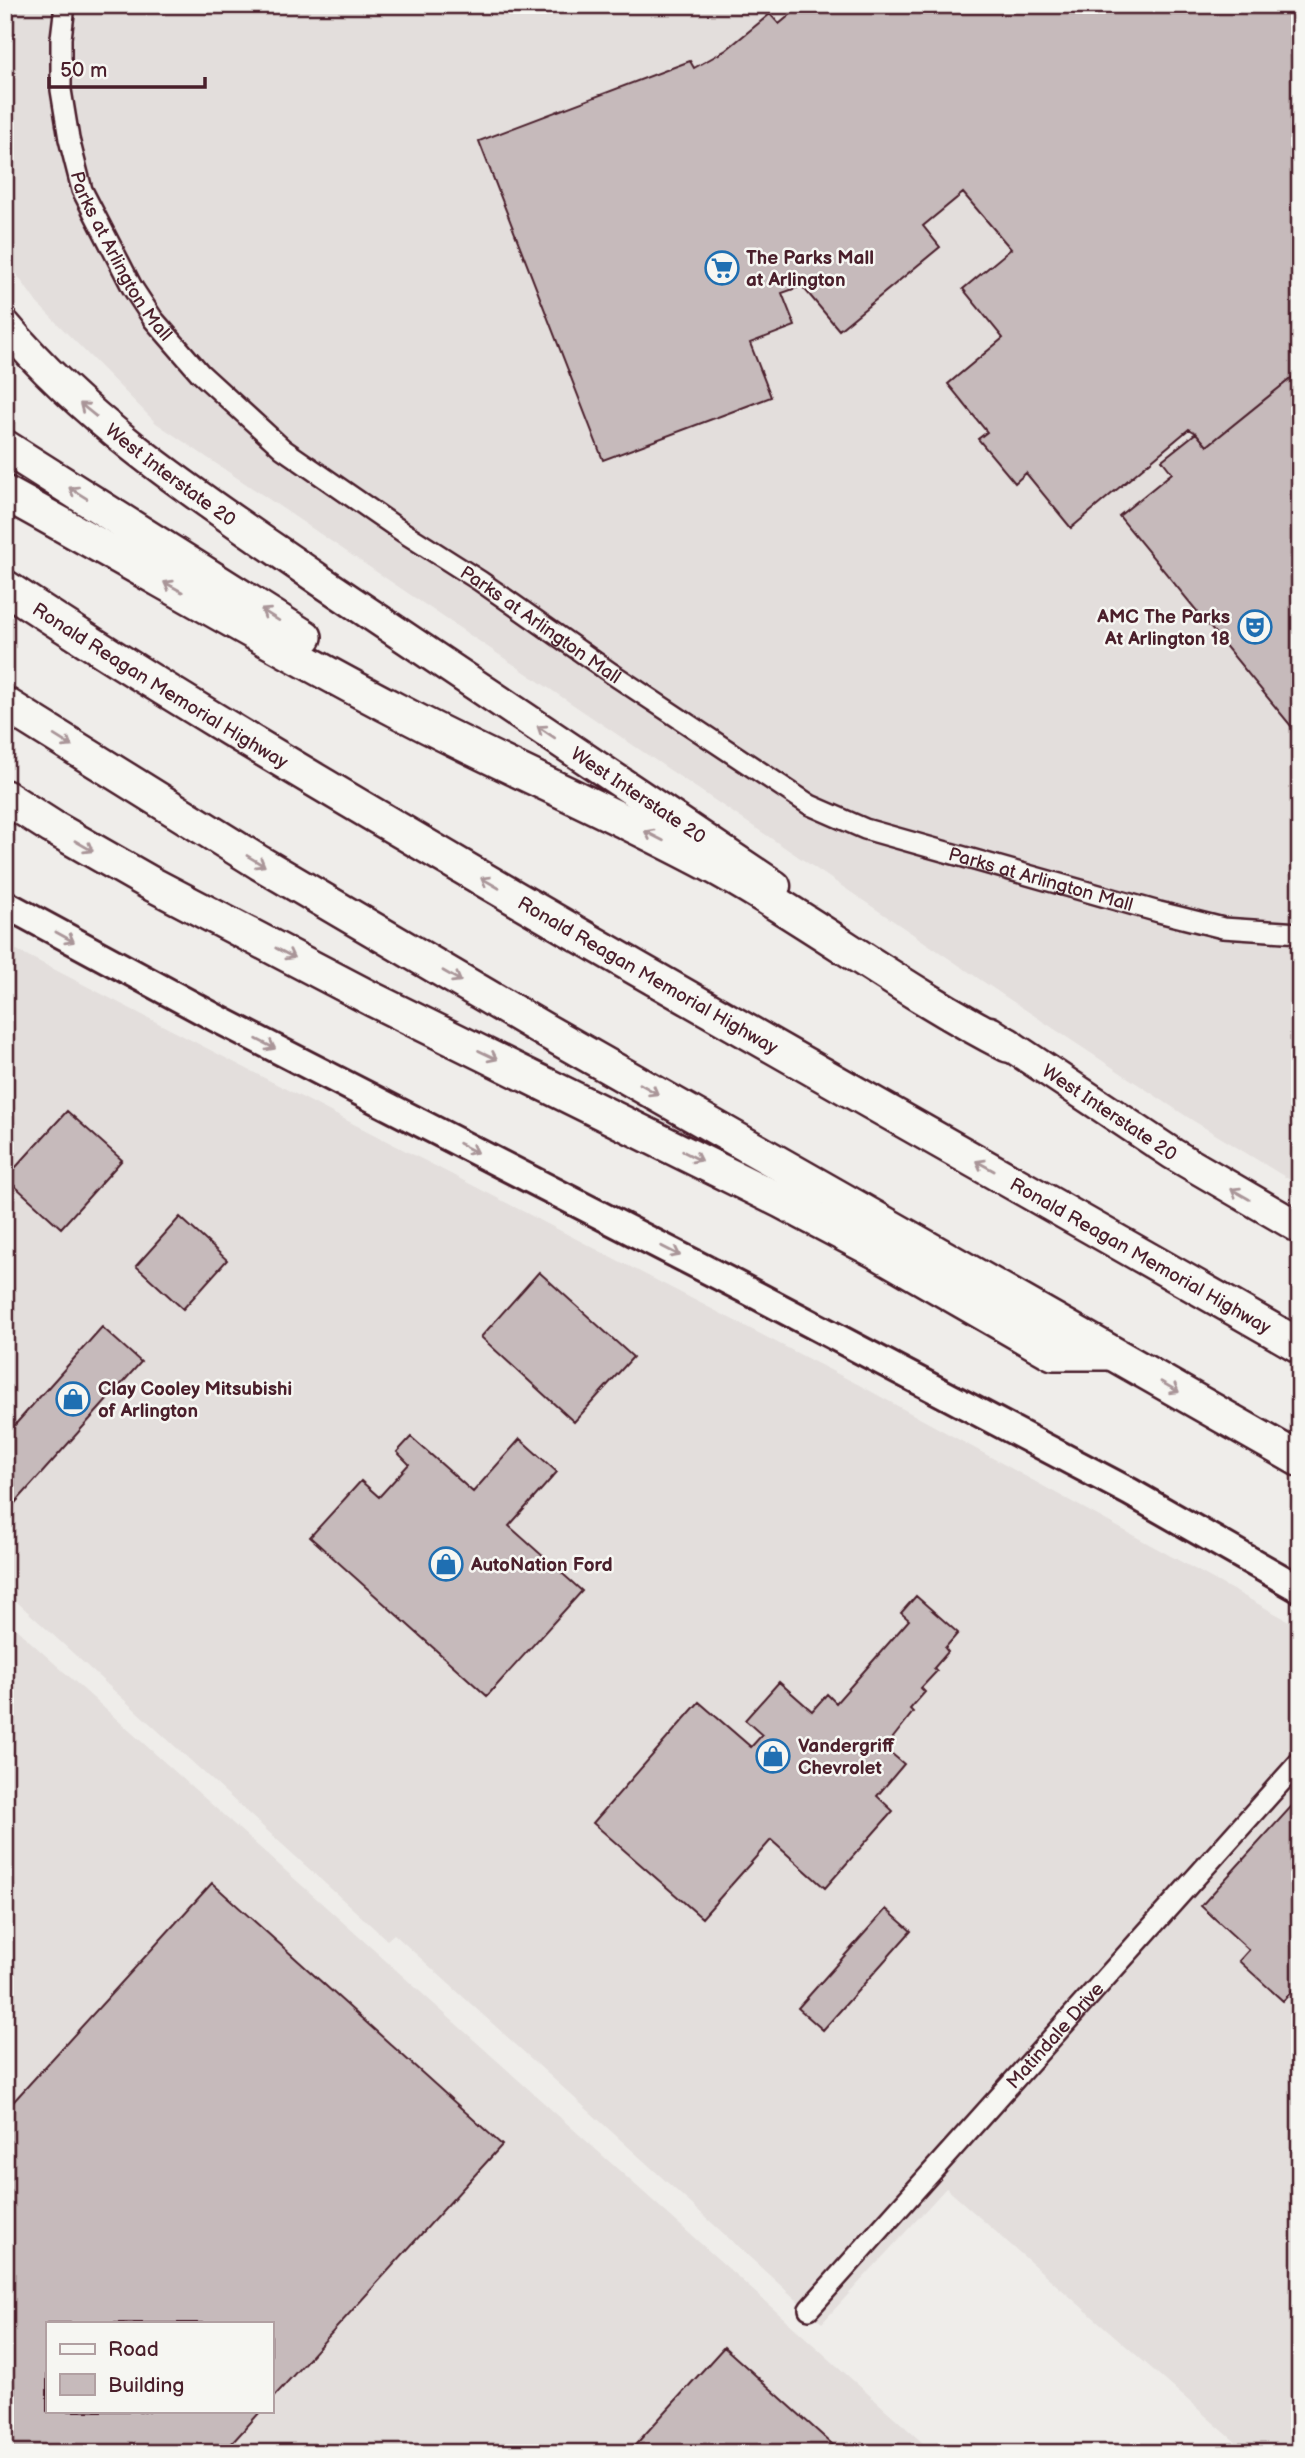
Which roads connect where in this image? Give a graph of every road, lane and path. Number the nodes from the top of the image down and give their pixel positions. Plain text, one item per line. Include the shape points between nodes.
1 (65, 5) edge
2 (5, 325) edge
3 (5, 447) edge
4 (5, 493) edge
5 (5, 587) edge
6 (5, 704) edge
7 (5, 797) edge
8 (5, 806) edge
9 (604, 810) junction
10 (52, 827) junction
11 (5, 904) edge
12 (1300, 933) edge
13 (1008, 1045) junction
14 (1300, 1228) edge
15 (1300, 1346) edge
16 (1111, 1353) junction
17 (1300, 1460) edge
18 (1300, 1589) edge
19 (1300, 1761) edge
20 (809, 2309) dead end

1 - 12 street, Parks at Arlington Mall via 61,90 82,190 153,319 200,373 283,449 810,805 864,829 1159,912 1223,928
13 -> 2 main road, West Interstate 20 via 177,482 69,394
9 -> 3 highway via 319,646
9 -> 4 highway via 397,711
15 -> 5 highway, Ronald Reagan Memorial Highway via 380,819
6 -> 16 highway via 534,1024
7 - 10 highway
8 - 10 highway
13 -> 9 highway via 721,871
10 -> 16 highway via 372,999 781,1200 1053,1353
11 -> 18 main road via 227,1024 1130,1492
14 -> 13 main road, West Interstate 20 via 1173,1154
16 -> 17 highway
19 - 20 street, Matindale Drive

